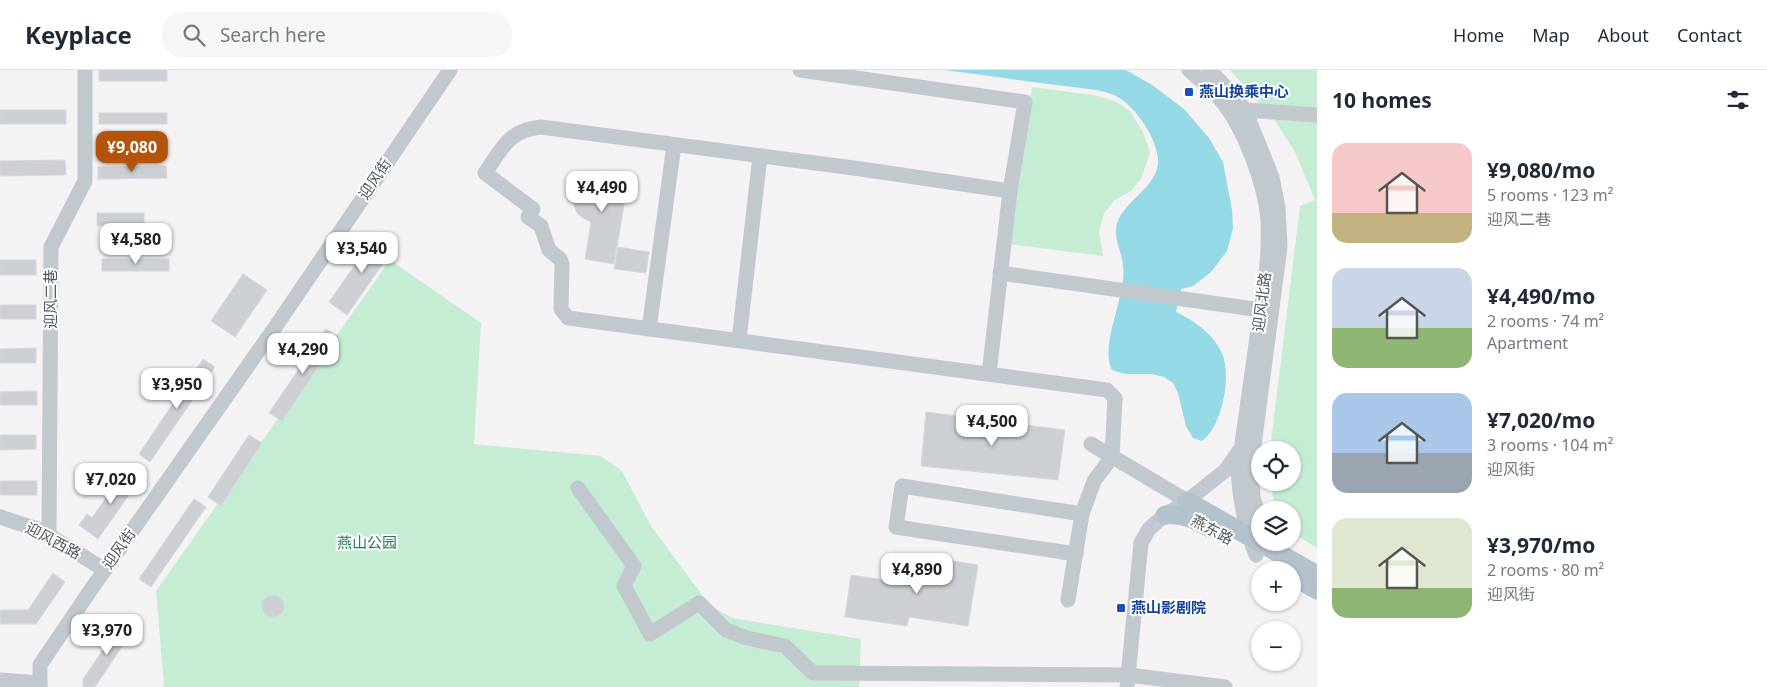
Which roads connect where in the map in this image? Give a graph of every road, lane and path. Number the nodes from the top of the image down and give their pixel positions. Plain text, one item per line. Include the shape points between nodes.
1 (85, 70) edge
2 (450, 70) edge
3 (800, 70) edge
4 (1189, 70) edge
5 (1209, 70) edge
6 (1245, 110) junction
7 (1317, 115) edge
8 (674, 145) junction
9 (760, 156) junction
10 (1010, 191) junction
11 (1000, 273) junction
12 (1261, 310) junction
13 (649, 329) junction
14 (739, 340) junction
15 (988, 374) junction
16 (1091, 444) dead end
17 (1248, 447) junction
18 (1112, 458) junction
19 (1238, 472) junction
20 (578, 488) dead end
21 (1187, 501) junction
22 (1254, 501) edge
23 (1082, 514) junction
24 (1165, 514) junction
25 (0, 517) edge
26 (49, 536) junction
27 (1248, 536) junction
28 (1076, 554) junction
29 (1256, 555) junction
30 (1279, 556) edge
31 (105, 570) junction
32 (1317, 575) edge
33 (1301, 581) edge
34 (1317, 590) edge
35 (1068, 600) dead end
36 (0, 680) edge
37 (1128, 681) edge
38 (40, 685) edge
39 (1225, 687) edge

1 - 26 street, 迎风二巷 via 85,181 51,247
2 - 31 street, 迎风街
3 - 10 street via 1025,102
4 - 12 street, 迎风北路 via 1220,99 1233,117 1260,180 1266,203 1268,237
5 - 6 street
6 - 7 street
6 - 17 street via 1272,177 1280,227 1280,247
8 - 9 street
8 - 13 street
8 - 13 street via 530,128 517,132 508,140 485,173 533,209 528,217 541,226 549,250 560,259 563,270 561,309 568,318
9 - 10 street
9 - 14 street
10 - 11 street
11 - 12 street
11 - 15 street
12 - 17 street, 迎风北路
13 - 14 street
14 - 15 street
15 - 18 street via 1107,390 1115,398
16 - 18 street
17 - 19 street, 迎风北路
17 - 21 street via 1226,470
17 - 22 street
18 - 21 street
18 - 23 street via 1094,481
19 - 21 street
19 - 27 street, 迎风北路
20 - 37 street via 634,566 624,586 650,634 698,603 726,630 785,646 813,673
21 - 24 street
21 - 27 main road, 燕东路
23 - 28 street
23 - 28 street via 902,486 896,527
24 - 29 main road, 燕东路 via 1181,514 1195,519
24 - 37 street via 1141,543
25 - 26 street, 迎风西路
26 - 31 street, 迎风西路
27 - 29 street, 迎风北路
27 - 30 main road, 燕东路
28 - 35 street
29 - 30 main road, 燕东路
30 - 32 main road, 燕东路
31 - 38 street, 迎风街 via 40,665
33 - 34 main road
36 - 38 street
37 - 39 street

